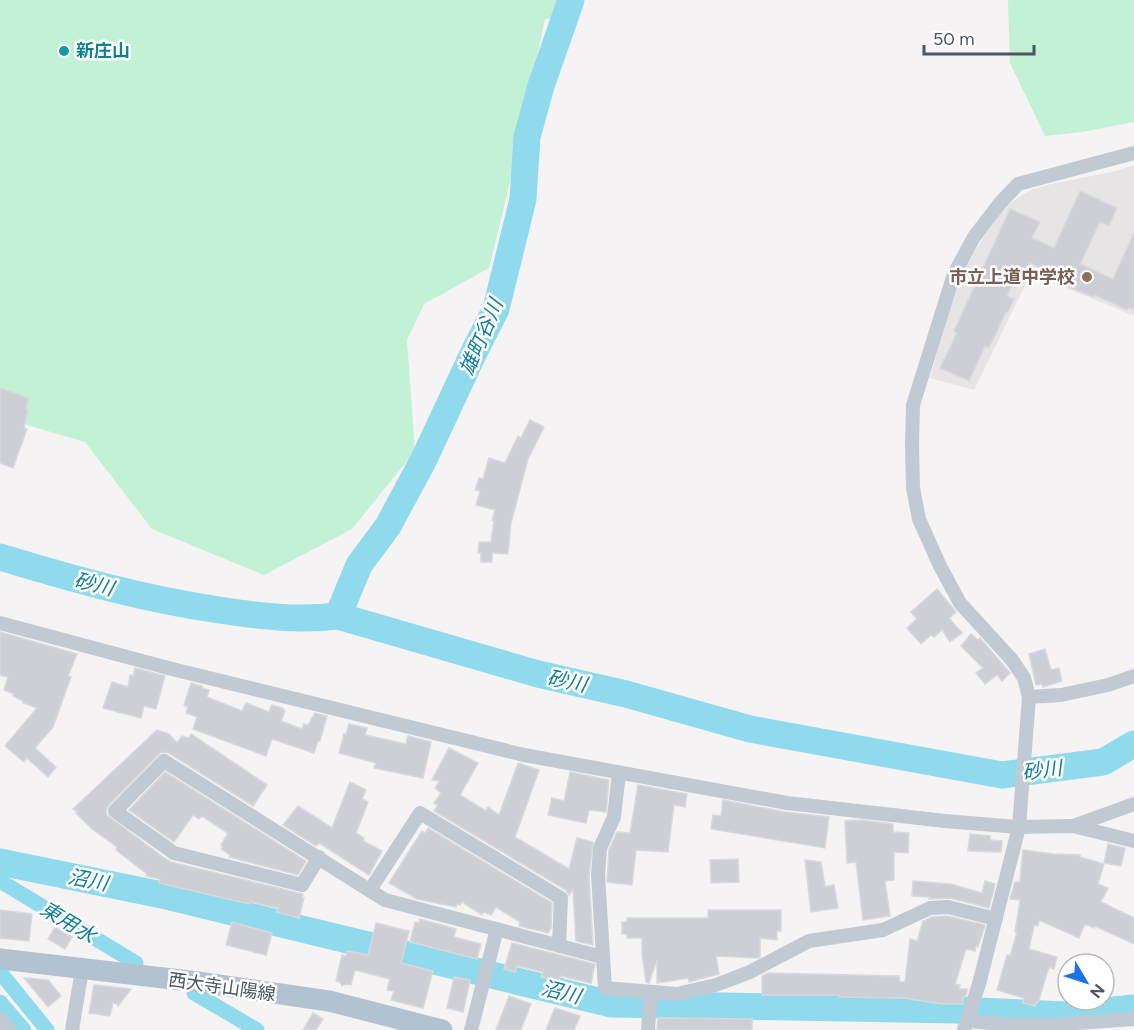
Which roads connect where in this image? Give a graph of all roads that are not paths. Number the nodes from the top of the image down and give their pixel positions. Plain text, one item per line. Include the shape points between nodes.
1 (1134, 153) edge
2 (0, 623) edge
3 (1134, 676) edge
4 (1028, 703) junction
5 (619, 773) junction
6 (1134, 804) edge
7 (1019, 822) junction
8 (1073, 826) junction
9 (1134, 841) edge
10 (319, 856) junction
11 (370, 890) junction
12 (996, 919) junction
13 (497, 929) junction
14 (559, 945) junction
15 (602, 957) junction
16 (2, 959) edge
17 (82, 970) junction
18 (651, 992) junction
19 (0, 1019) edge
20 (1134, 1019) edge
21 (965, 1025) edge
22 (1088, 1026) edge
23 (10, 1030) edge
24 (72, 1030) edge
25 (442, 1030) edge
26 (471, 1030) edge
27 (648, 1030) edge

1 - 4 street via 1018,184 1000,203 974,237 954,274 913,405 913,488 919,519 960,603 1024,678
2 - 5 street via 524,756
3 - 4 street
4 - 7 street
5 - 7 street via 787,804 945,821
5 - 15 street via 614,817 600,848
6 - 8 street
7 - 8 street
7 - 12 street
8 - 9 street
10 - 10 street via 302,885 174,853 115,811 164,760
10 - 11 street
11 - 13 street via 385,900
11 - 14 street via 420,813 561,898
12 - 18 street via 948,907 930,908 883,930 809,941 716,985 677,994
12 - 21 street
13 - 14 street
13 - 26 street
14 - 15 street
15 - 18 street via 605,988
16 - 17 main road, 西大寺山陽線
17 - 24 street
17 - 25 main road, 西大寺山陽線 via 329,1001
18 - 27 street
19 - 23 street
20 - 22 street
21 - 22 street

